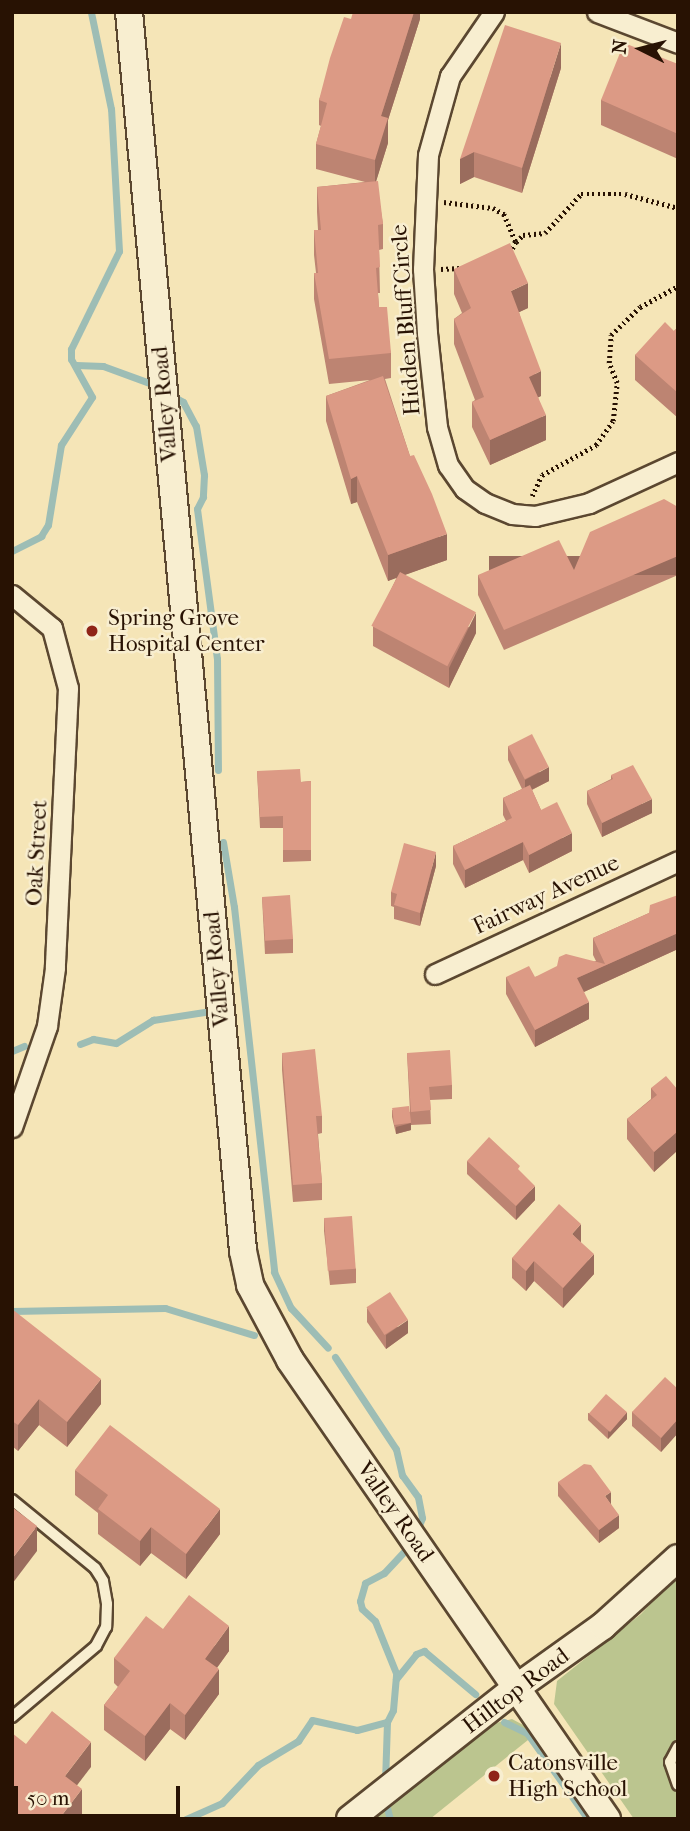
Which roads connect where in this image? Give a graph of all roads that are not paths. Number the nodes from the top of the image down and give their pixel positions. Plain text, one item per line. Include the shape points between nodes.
1 (129, 12) edge
2 (494, 12) edge
3 (597, 12) edge
4 (678, 43) edge
5 (678, 462) edge
6 (12, 595) edge
7 (678, 861) edge
8 (435, 974) dead end
9 (12, 1128) edge
10 (12, 1500) edge
11 (678, 1558) edge
12 (516, 1688) junction
13 (12, 1717) edge
14 (678, 1747) edge
15 (678, 1785) edge
16 (350, 1819) edge
17 (607, 1819) edge

1 - 12 street, Valley Road via 243,1251 250,1285 266,1320
2 - 5 street, Hidden Bluff Circle via 450,76 428,155 423,199 423,269 437,427 448,465 466,489 485,503 512,514 535,516 589,503
3 - 4 street
6 - 9 street, Oak Street via 52,628 68,688 55,968 47,1026
7 - 8 street, Fairway Avenue
10 - 13 lane via 95,1568 107,1604 106,1627 96,1646
11 - 12 street, Hilltop Road via 604,1626
12 - 16 street, Hilltop Road
12 - 17 street, Valley Road
14 - 15 lane via 670,1762

